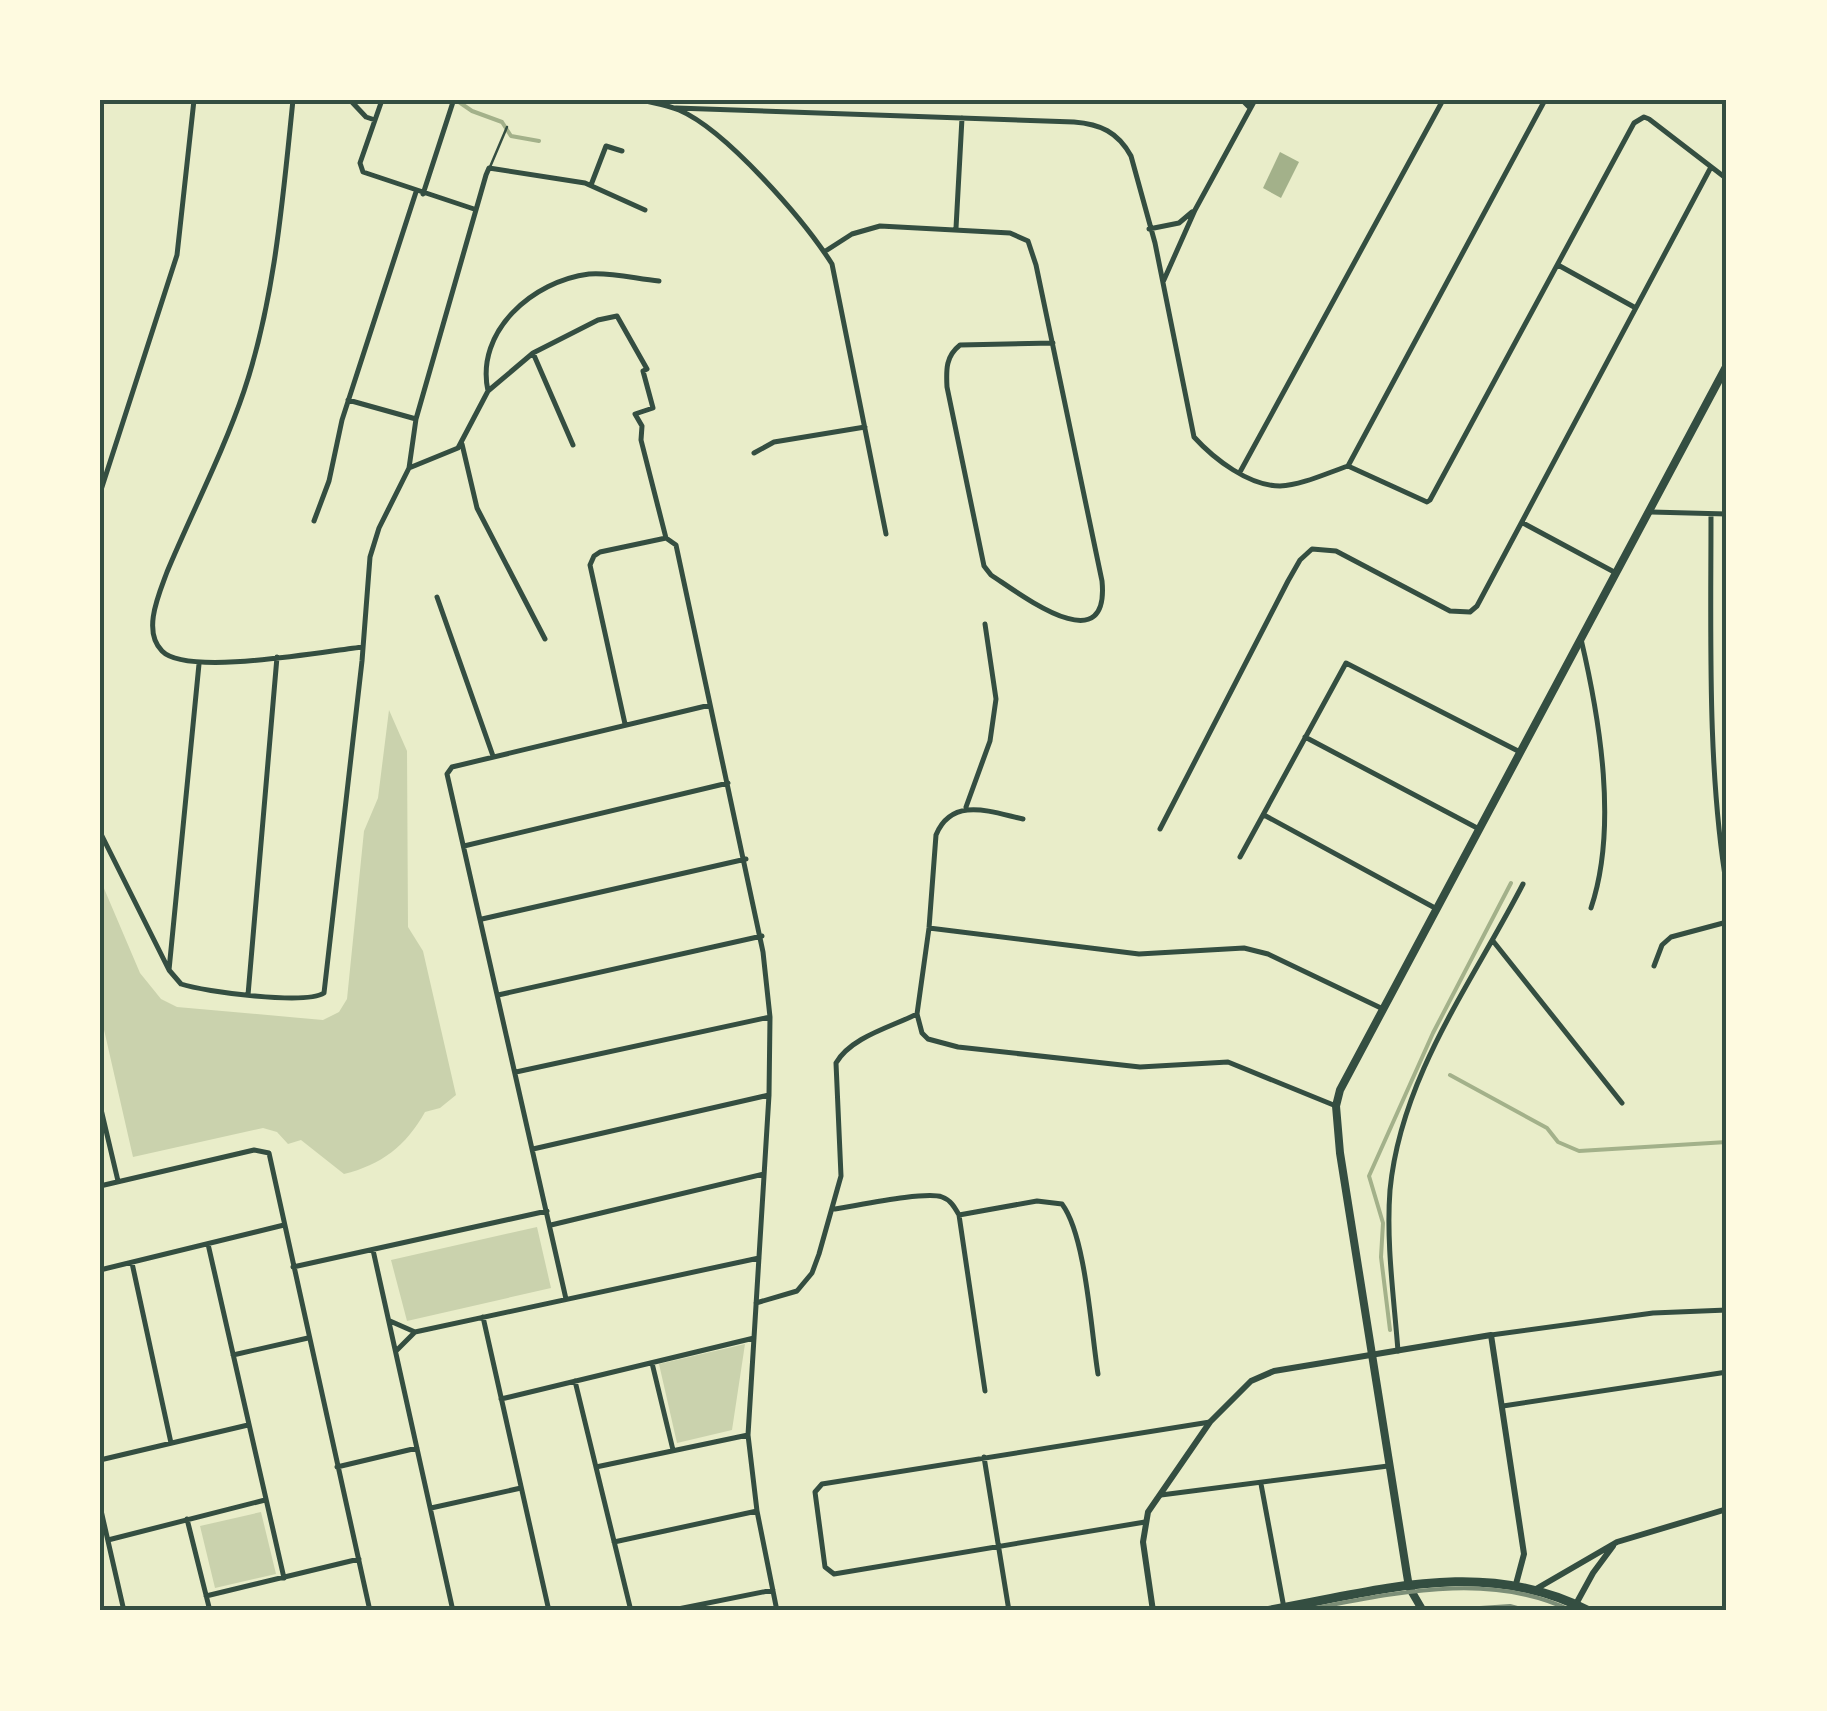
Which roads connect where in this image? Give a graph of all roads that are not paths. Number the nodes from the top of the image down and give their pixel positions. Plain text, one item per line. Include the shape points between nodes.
1 (194, 100) edge
2 (293, 100) edge
3 (350, 100) edge
4 (382, 100) edge
5 (641, 100) edge
6 (1242, 100) edge
7 (1254, 100) edge
8 (1443, 100) edge
9 (1545, 100) edge
10 (453, 102) edge
11 (676, 108) junction
12 (1250, 108) junction
13 (962, 118) junction
14 (375, 120) junction
15 (507, 127) dead end
16 (622, 151) dead end
17 (1711, 166) junction
18 (489, 168) junction
19 (1727, 179) edge
20 (591, 186) junction
21 (420, 193) junction
22 (474, 210) junction
23 (645, 210) dead end
24 (1195, 210) junction
25 (956, 228) junction
26 (1149, 229) junction
27 (824, 252) junction
28 (1558, 264) junction
29 (660, 281) dead end
30 (1161, 284) junction
31 (1634, 306) junction
32 (1053, 343) junction
33 (533, 353) junction
34 (1727, 366) edge
35 (488, 391) junction
36 (348, 400) junction
37 (416, 419) junction
38 (866, 427) junction
39 (462, 444) junction
40 (572, 445) dead end
41 (754, 453) dead end
42 (1348, 466) junction
43 (409, 468) junction
44 (1240, 472) junction
45 (100, 493) edge
46 (1651, 512) junction
47 (1711, 514) junction
48 (1727, 514) edge
49 (314, 521) dead end
50 (1523, 523) junction
51 (886, 534) dead end
52 (666, 538) junction
53 (1616, 573) junction
54 (438, 597) dead end
55 (985, 624) dead end
56 (1580, 638) junction
57 (545, 639) dead end
58 (363, 647) junction
59 (278, 657) junction
60 (199, 664) junction
61 (710, 705) junction
62 (625, 724) junction
63 (1304, 737) junction
64 (1520, 752) junction
65 (493, 756) junction
66 (728, 783) junction
67 (966, 808) junction
68 (1264, 816) junction
69 (1023, 820) dead end
70 (1160, 829) dead end
71 (1479, 829) junction
72 (100, 832) edge
73 (464, 846) junction
74 (1724, 851) edge
75 (1240, 858) dead end
76 (746, 859) junction
77 (1523, 884) dead end
78 (1727, 888) edge
79 (1435, 908) junction
80 (1591, 908) dead end
81 (482, 919) junction
82 (1727, 922) edge
83 (929, 928) junction
84 (762, 936) junction
85 (1493, 941) junction
86 (1654, 966) dead end
87 (168, 970) junction
88 (248, 995) junction
89 (498, 995) junction
90 (1383, 1008) junction
91 (917, 1014) junction
92 (770, 1017) junction
93 (516, 1072) junction
94 (770, 1095) junction
95 (1622, 1103) dead end
96 (100, 1105) edge
97 (1336, 1106) junction
98 (533, 1149) junction
99 (764, 1174) junction
100 (118, 1182) junction
101 (100, 1186) edge
102 (834, 1210) junction
103 (547, 1211) junction
104 (958, 1215) junction
105 (284, 1225) junction
106 (551, 1225) junction
107 (208, 1244) junction
108 (373, 1250) junction
109 (759, 1258) junction
110 (132, 1263) junction
111 (293, 1268) junction
112 (100, 1270) edge
113 (566, 1299) junction
114 (756, 1302) junction
115 (1727, 1310) edge
116 (483, 1317) junction
117 (390, 1321) junction
118 (415, 1332) junction
119 (1491, 1335) junction
120 (308, 1338) junction
121 (754, 1338) junction
122 (396, 1351) junction
123 (1398, 1351) junction
124 (1372, 1355) junction
125 (233, 1356) junction
126 (652, 1363) junction
127 (1727, 1372) edge
128 (1098, 1374) dead end
129 (576, 1381) junction
130 (984, 1391) dead end
131 (501, 1399) junction
132 (1500, 1406) junction
133 (1210, 1422) junction
134 (248, 1425) junction
135 (748, 1435) junction
136 (171, 1443) junction
137 (417, 1448) junction
138 (673, 1450) junction
139 (984, 1457) junction
140 (100, 1460) edge
141 (596, 1466) junction
142 (1390, 1466) junction
143 (337, 1467) junction
144 (1261, 1484) junction
145 (521, 1488) junction
146 (1158, 1496) junction
147 (265, 1500) junction
148 (100, 1506) edge
149 (430, 1508) junction
150 (1727, 1508) edge
151 (757, 1511) junction
152 (187, 1519) junction
153 (1145, 1522) junction
154 (108, 1540) junction
155 (614, 1542) junction
156 (1617, 1542) junction
157 (999, 1547) junction
158 (358, 1559) junction
159 (284, 1578) junction
160 (1516, 1584) junction
161 (1409, 1586) junction
162 (1536, 1589) junction
163 (773, 1590) junction
164 (206, 1596) junction
165 (1284, 1608) junction
166 (1574, 1608) edge
167 (124, 1611) edge
168 (210, 1611) edge
169 (370, 1611) edge
170 (453, 1611) edge
171 (549, 1611) edge
172 (631, 1611) edge
173 (668, 1611) edge
174 (777, 1611) edge
175 (1010, 1611) edge
176 (1153, 1611) edge
177 (1265, 1611) edge
178 (1423, 1611) edge
179 (1589, 1611) edge

1 - 45 street via 177,255
2 - 60 street via 256,347 154,617 162,651
3 - 14 street
4 - 14 street
5 - 11 street
6 - 12 street
7 - 12 street
8 - 44 street
9 - 42 street
10 - 21 street
11 - 13 street
11 - 27 street via 709,128 753,170
12 - 24 street
13 - 25 street
13 - 26 street via 1094,123 1110,131 1130,156
14 - 21 street via 361,168
15 - 18 lane
16 - 20 street via 603,149
17 - 19 street
17 - 28 street via 1649,118 1639,118
17 - 31 street
18 - 20 street
18 - 22 street
20 - 23 street
21 - 22 street
21 - 36 street
22 - 37 street
24 - 26 street via 1179,223
24 - 30 street
25 - 27 street via 866,228
25 - 32 street via 1028,241
26 - 30 street
27 - 38 street via 837,278
28 - 31 street
28 - 42 street via 1430,500
29 - 35 street via 591,274 537,294 496,333 486,367
30 - 44 street via 1194,437
31 - 50 street
32 - 32 street via 1103,593 1098,612 1079,621 1053,614 984,566 947,386 950,353 960,345
33 - 35 street
33 - 40 street
33 - 52 street via 610,316 623,322 647,369 653,408 635,414
34 - 46 main road
35 - 39 street
36 - 37 street
36 - 49 street
37 - 43 street
38 - 41 street via 774,442
38 - 51 street
39 - 43 street
39 - 57 street via 477,508
42 - 44 street via 1283,486
43 - 58 street via 370,557
46 - 47 street
46 - 53 main road
47 - 48 street
47 - 74 street
50 - 53 street
50 - 70 street via 1477,606 1461,613 1336,551 1312,550 1300,560
52 - 61 street via 676,544
52 - 62 street via 600,552 590,565
53 - 56 main road
54 - 65 street
55 - 67 street via 996,699 990,741
56 - 64 main road
56 - 80 street via 1602,780 1600,878
58 - 59 street
58 - 88 street via 326,984 321,996
59 - 60 street
59 - 88 street
60 - 87 street
61 - 62 street
61 - 66 street
62 - 65 street
63 - 64 street via 1342,665 1350,662
63 - 68 street
63 - 71 street
64 - 71 main road
65 - 73 street via 452,767 447,778
66 - 73 street
66 - 76 street
67 - 69 street
67 - 83 street via 946,818 936,835
68 - 75 street
68 - 79 street
71 - 79 main road
72 - 87 street
73 - 81 street
74 - 78 street
76 - 81 street
76 - 84 street
77 - 85 street
79 - 90 main road
81 - 89 street
82 - 86 street via 1671,937
83 - 90 street via 1139,954 1244,948
83 - 91 street
84 - 89 street
84 - 92 street
85 - 95 street
85 - 123 street via 1452,1008 1403,1122 1390,1191
87 - 88 street via 187,986
89 - 93 street
90 - 97 main road
91 - 97 street via 922,1033 938,1044 1140,1067 1228,1062
91 - 102 street via 859,1042 836,1064 841,1176
92 - 93 street
92 - 94 street
93 - 98 street
94 - 98 street
94 - 99 street
96 - 100 street
97 - 124 main road
98 - 103 street
99 - 106 street
99 - 109 street
100 - 101 street
100 - 105 street via 254,1150 269,1153
102 - 104 street via 940,1196
102 - 114 street via 812,1273 797,1291
103 - 106 street
103 - 108 street
104 - 128 street via 1037,1201 1062,1204 1072,1217
104 - 130 street
105 - 107 street
105 - 111 street
106 - 113 street
107 - 110 street
107 - 125 street
108 - 111 street
108 - 117 street
109 - 113 street
109 - 114 street
110 - 112 street
110 - 136 street
111 - 120 street
113 - 116 street
114 - 121 street
115 - 119 street
116 - 118 street
116 - 131 street
117 - 118 street
117 - 122 street
118 - 122 street
119 - 123 street
119 - 132 street
120 - 125 street
120 - 143 street
121 - 126 street
121 - 135 street
122 - 137 street
123 - 124 street
124 - 133 street via 1260,1376
124 - 142 main road
125 - 134 street
126 - 129 street
126 - 138 street
127 - 132 street
129 - 131 street
129 - 141 street
131 - 145 street
132 - 160 street via 1524,1554
133 - 139 street
133 - 146 street
134 - 136 street
134 - 147 street
135 - 138 street
135 - 151 street
136 - 140 street
137 - 143 street
137 - 149 street
138 - 141 street
139 - 157 street
139 - 157 street via 822,1484 816,1492 826,1567 839,1574
141 - 155 street
142 - 144 street
142 - 161 main road
143 - 158 street
144 - 146 street
144 - 165 street
145 - 149 street
145 - 171 street
146 - 153 street
147 - 152 street
147 - 159 street
148 - 154 street
149 - 170 street
150 - 156 street
151 - 155 street
151 - 163 street
152 - 154 street
152 - 164 street
153 - 157 street
153 - 176 street
154 - 167 street
155 - 172 street
156 - 162 street
156 - 166 street
157 - 175 street
158 - 159 street
158 - 169 street
159 - 164 street
160 - 161 main road via 1472,1579
160 - 162 main road
161 - 165 main road
161 - 178 main road
162 - 166 main road
163 - 173 street
163 - 174 street
164 - 168 street
165 - 177 main road
166 - 179 main road

